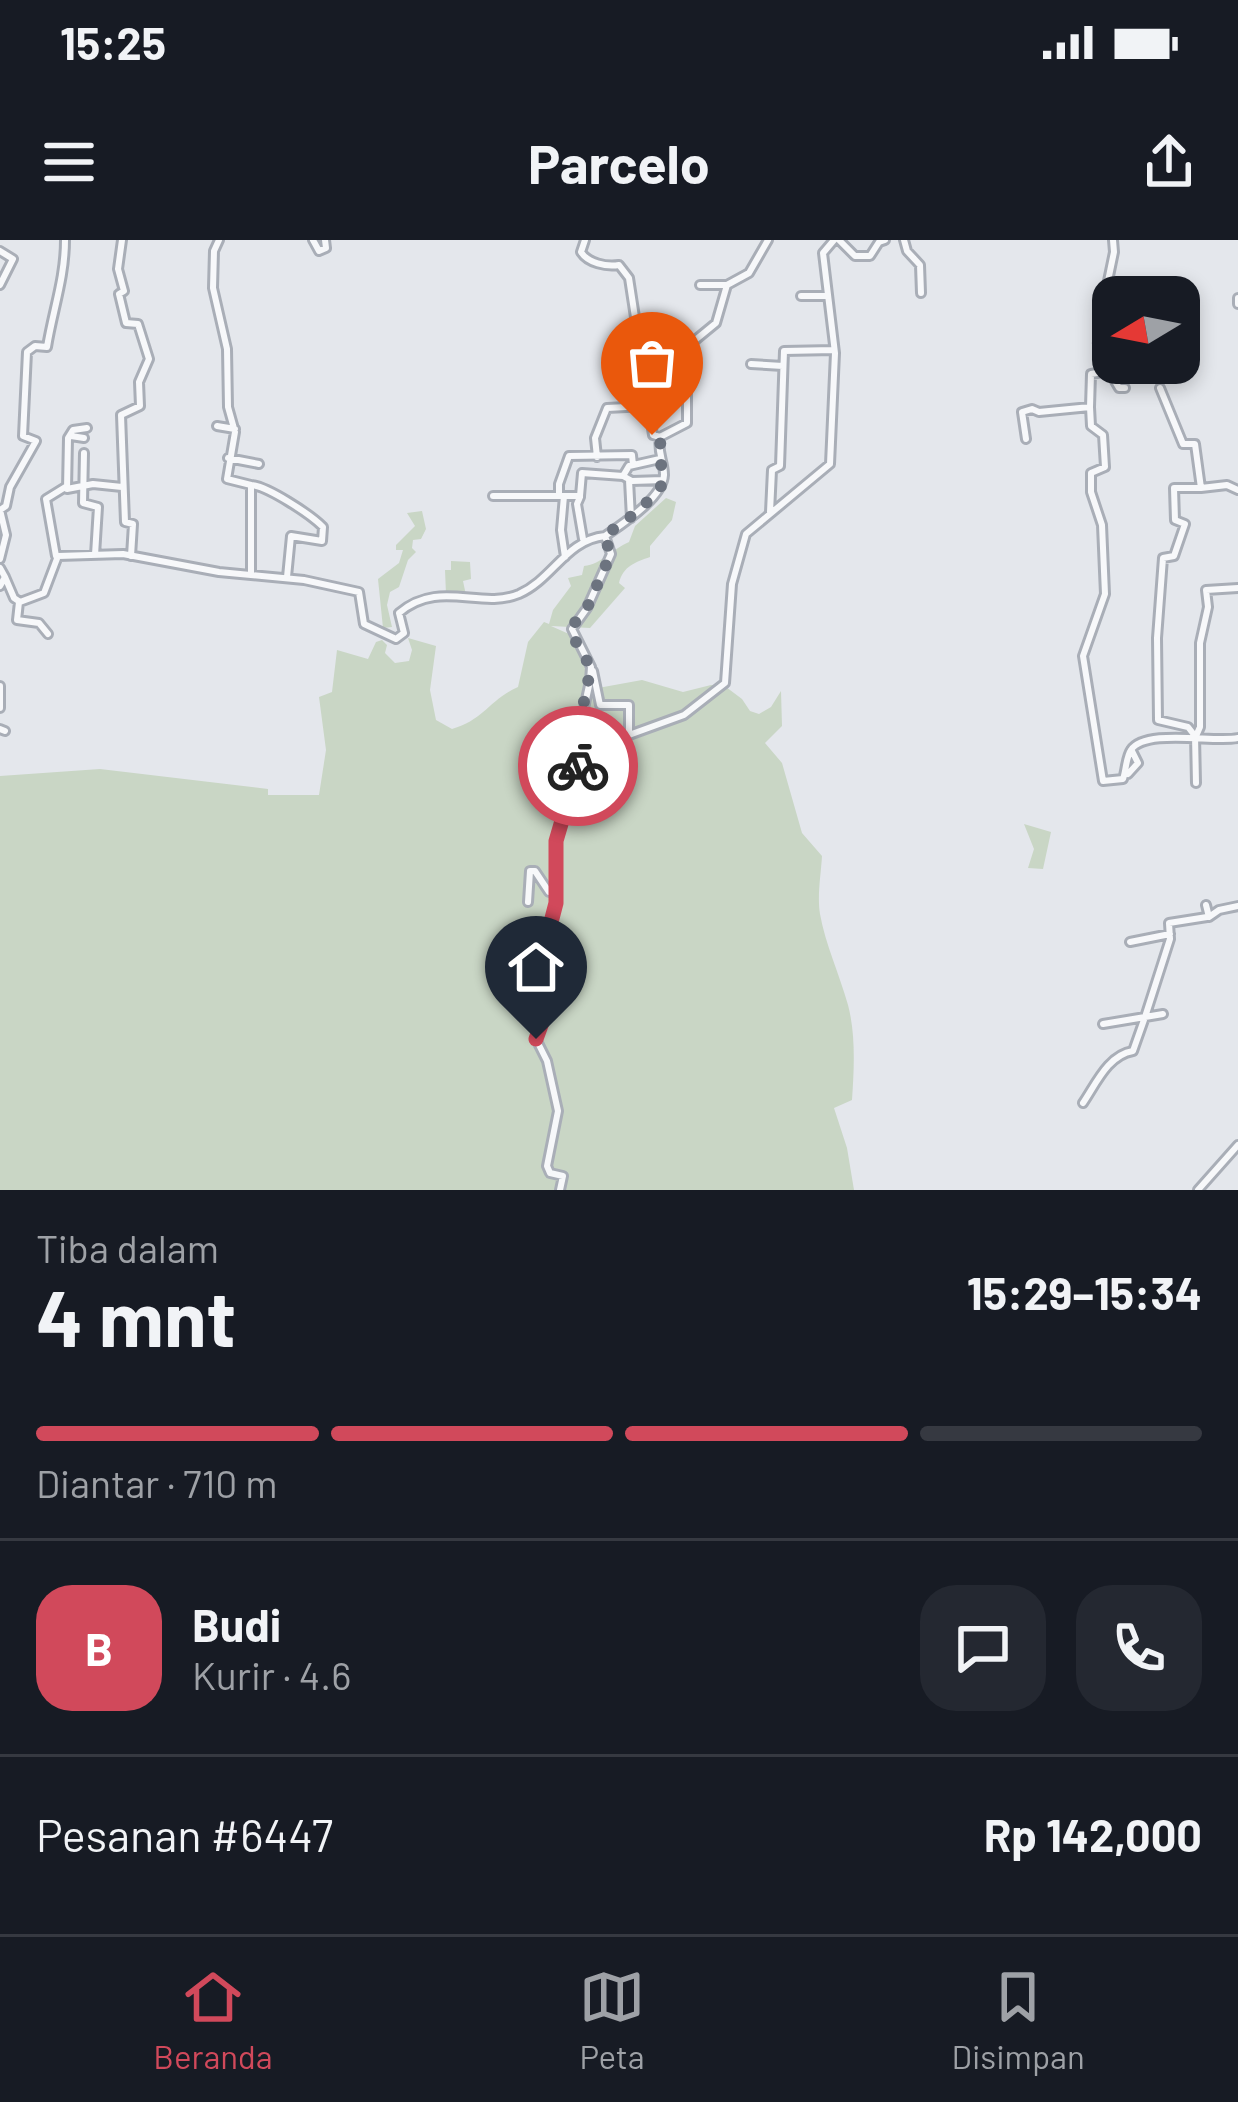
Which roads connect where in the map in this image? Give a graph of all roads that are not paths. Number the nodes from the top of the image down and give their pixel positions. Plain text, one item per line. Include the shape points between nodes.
1 (65, 240) edge
2 (122, 240) edge
3 (218, 240) edge
4 (313, 240) edge
5 (325, 240) edge
6 (585, 240) edge
7 (767, 240) edge
8 (837, 240) edge
9 (885, 240) edge
10 (902, 240) edge
11 (1113, 240) edge
12 (0, 251) edge
13 (1109, 276) edge
14 (0, 285) edge
15 (700, 285) dead end
16 (727, 285) junction
17 (921, 293) dead end
18 (801, 296) dead end
19 (826, 296) junction
20 (638, 347) junction
21 (834, 350) junction
22 (653, 358) dead end
23 (752, 364) dead end
24 (783, 366) junction
25 (1092, 374) edge
26 (1116, 384) edge
27 (1125, 388) dead end
28 (1160, 388) dead end
29 (646, 406) junction
30 (1090, 406) junction
31 (217, 426) dead end
32 (87, 428) dead end
33 (235, 429) junction
34 (71, 436) junction
35 (660, 437) junction
36 (84, 438) dead end
37 (1026, 440) dead end
38 (84, 453) dead end
39 (582, 456) junction
40 (597, 457) junction
41 (228, 458) junction
42 (660, 459) junction
43 (259, 464) dead end
44 (633, 465) junction
45 (581, 474) junction
46 (626, 478) junction
47 (663, 480) junction
48 (251, 485) junction
49 (67, 486) junction
50 (82, 486) junction
51 (122, 487) junction
52 (1201, 488) junction
53 (1238, 490) edge
54 (493, 496) dead end
55 (562, 496) junction
56 (580, 496) junction
57 (770, 512) junction
58 (631, 518) junction
59 (604, 536) junction
60 (583, 539) junction
61 (95, 555) junction
62 (56, 556) junction
63 (131, 556) junction
64 (565, 556) junction
65 (0, 559) edge
66 (0, 568) edge
67 (250, 575) junction
68 (287, 578) junction
69 (3, 581) edge
70 (1238, 588) edge
71 (19, 602) junction
72 (48, 634) dead end
73 (591, 667) junction
74 (0, 686) edge
75 (0, 708) edge
76 (1195, 736) junction
77 (1238, 738) edge
78 (1189, 746) dead end
79 (1196, 783) dead end
80 (555, 890) junction
81 (528, 902) dead end
82 (1238, 906) edge
83 (1170, 934) junction
84 (1130, 942) dead end
85 (1163, 1014) dead end
86 (1145, 1017) junction
87 (1103, 1024) dead end
88 (1083, 1103) dead end
89 (1238, 1145) edge
90 (560, 1190) edge
91 (1198, 1190) edge

1 - 65 street via 47,346 27,352 23,436 36,441 0,510
2 - 51 street via 119,302 126,323 138,324 149,362 140,406 121,410
3 - 33 street via 213,288
4 - 5 street via 319,251
6 - 20 street via 585,258 619,265 629,278
7 - 16 street via 749,274
8 - 9 street via 855,256 870,256
8 - 19 street via 823,254
10 - 17 street via 920,266
11 - 13 street
12 - 14 street via 13,259
15 - 16 street
16 - 35 street via 716,322 688,346 681,378 687,424
18 - 19 street
19 - 21 street
20 - 22 street via 652,346
20 - 29 street
21 - 24 street via 786,350
21 - 57 street via 830,464
23 - 24 street
24 - 57 street
25 - 30 street
26 - 27 street
28 - 52 street via 1182,443 1195,444
29 - 35 street via 652,435
29 - 40 street via 606,409
30 - 37 street via 1022,411
30 - 76 street via 1105,447 1104,469 1090,476 1102,519 1105,593 1083,656 1103,781 1122,780 1131,748
31 - 33 street
32 - 34 street
33 - 41 street
34 - 36 street
34 - 49 street
35 - 42 street
38 - 50 street
39 - 40 street
39 - 45 street
39 - 55 street via 568,456
40 - 44 street via 632,455
41 - 43 street
41 - 48 street via 227,480
42 - 44 street
42 - 47 street
44 - 46 street
45 - 46 street
45 - 56 street
46 - 47 street
46 - 58 street
47 - 58 street
48 - 67 street
48 - 68 street via 322,526 322,541 291,536
49 - 50 street
49 - 62 street via 46,499
50 - 51 street
50 - 61 street via 83,504 98,507
51 - 63 street via 125,522 133,524
52 - 53 street
52 - 76 street via 1174,488 1175,520 1185,524 1174,556 1163,557 1157,635 1157,720
54 - 55 street
55 - 56 street
55 - 64 street
56 - 60 street
57 - 73 street via 746,534 732,584 724,685 684,715 629,735 628,704 600,705
58 - 59 street
59 - 60 street
59 - 73 street via 611,554 572,629
60 - 64 street
61 - 62 street
61 - 63 street
62 - 71 street via 44,593
63 - 67 street
64 - 68 street via 517,595 416,599 399,613 404,633 396,639 364,624 359,592
66 - 69 street
67 - 68 street
69 - 71 street
70 - 76 street via 1206,590
71 - 72 street via 17,620 39,623
73 - 80 street via 578,770 556,841
74 - 75 street
76 - 77 street
76 - 78 street
76 - 79 street
80 - 81 street via 530,871
80 - 90 street via 555,989 536,1039 557,1105 547,1166 563,1176
82 - 83 street via 1168,923
83 - 84 street
83 - 86 street
85 - 86 street
86 - 87 street
86 - 88 street via 1133,1051 1111,1062
89 - 91 street

